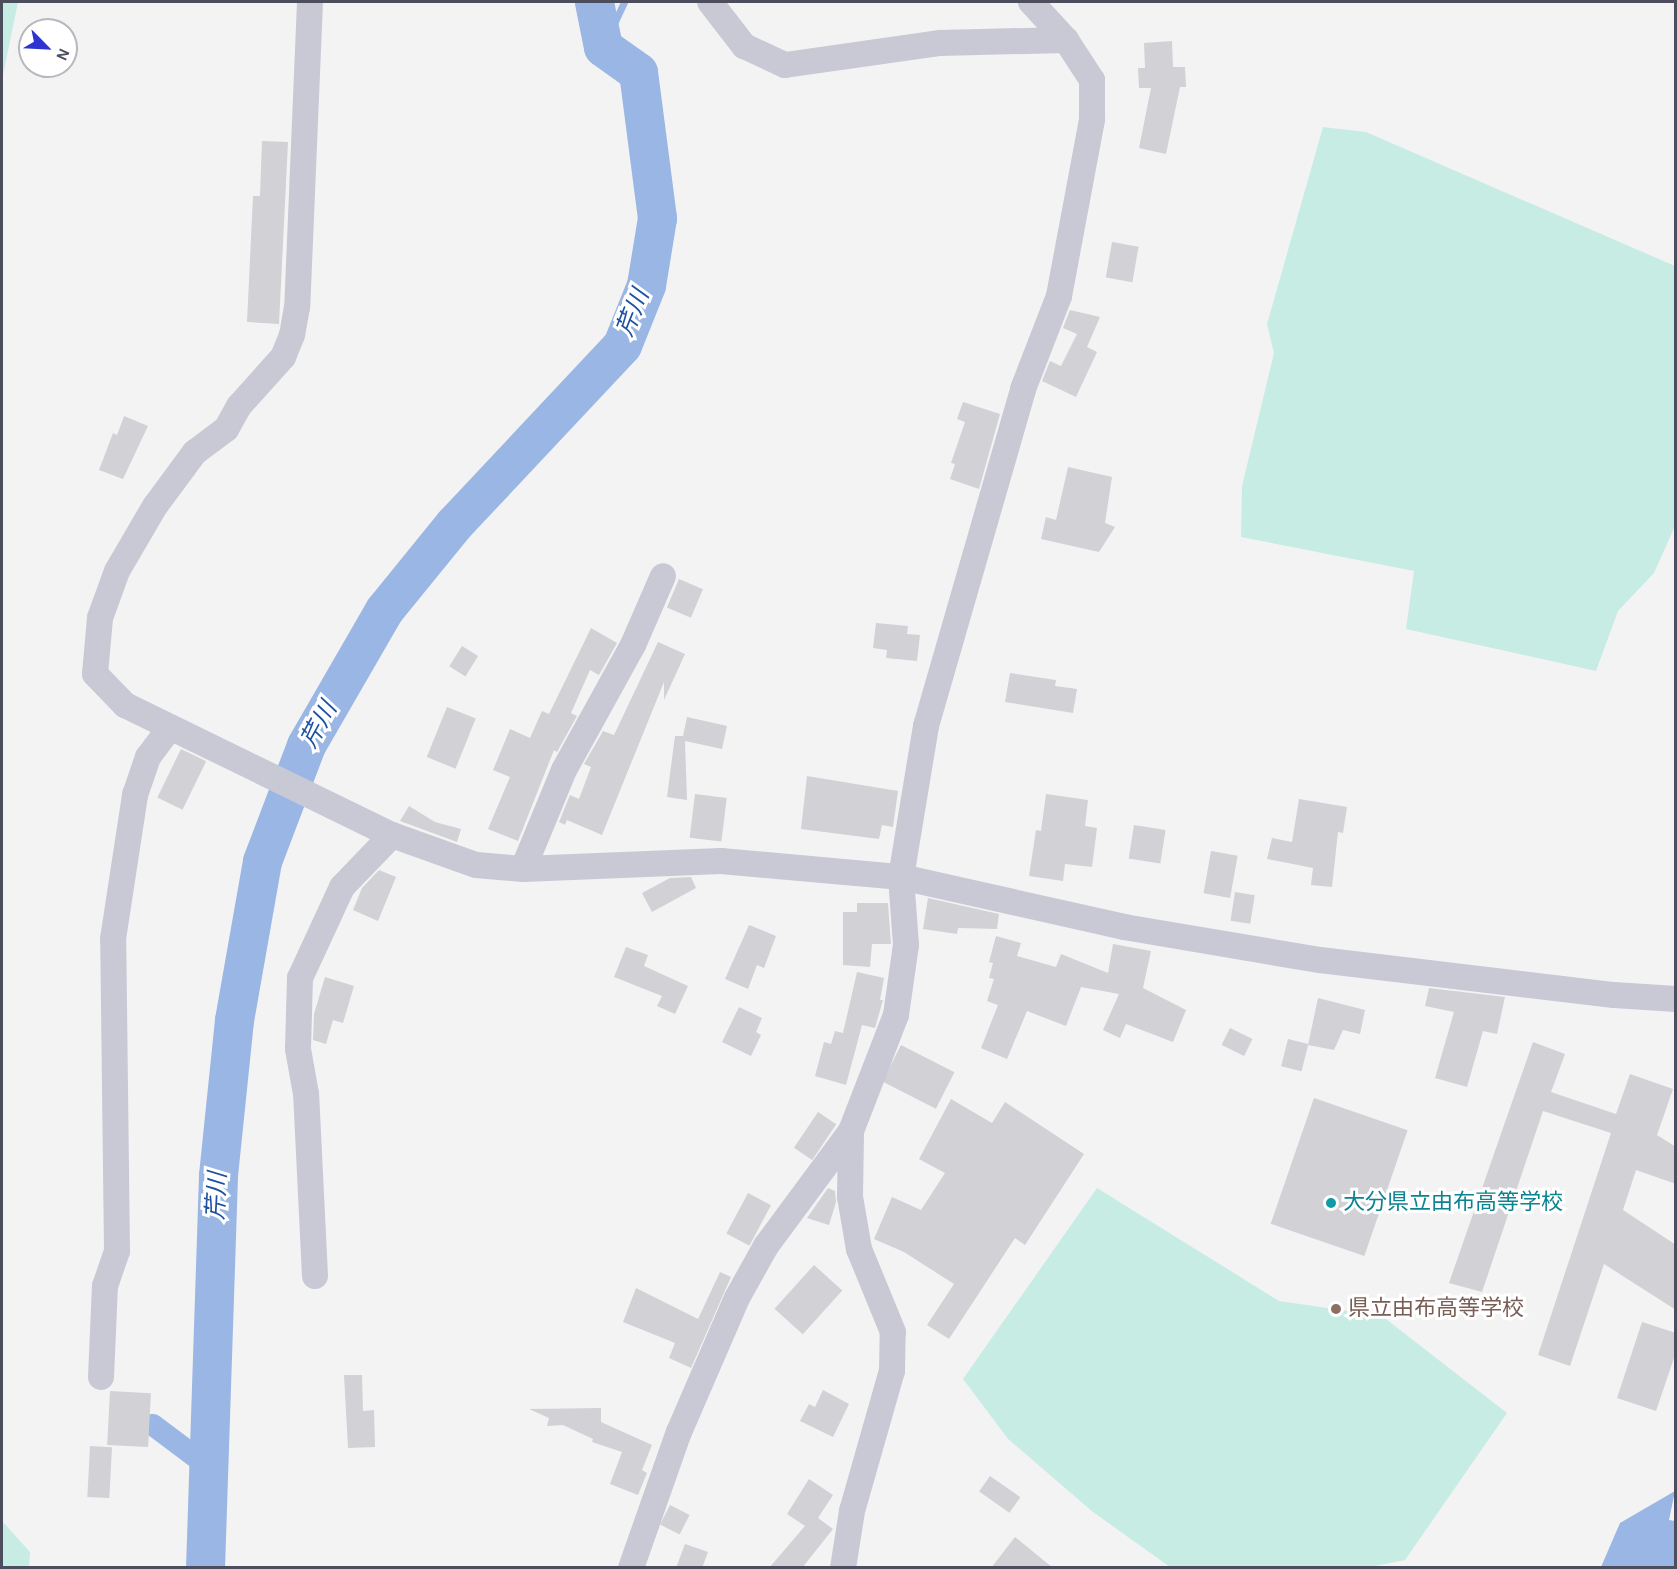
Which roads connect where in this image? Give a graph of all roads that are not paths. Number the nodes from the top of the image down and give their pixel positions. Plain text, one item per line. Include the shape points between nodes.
1 (310, 2) edge
2 (710, 2) edge
3 (1031, 2) edge
4 (1066, 40) junction
5 (663, 576) dead end
6 (169, 729) junction
7 (382, 830) junction
8 (523, 869) junction
9 (901, 878) junction
10 (1676, 999) edge
11 (851, 1131) junction
12 (315, 1276) dead end
13 (101, 1377) dead end
14 (631, 1568) edge
15 (843, 1568) edge

1 - 6 street via 297,307 292,335 283,357 239,406 226,429 195,452 156,506 117,571 100,618 95,674 125,705
2 - 4 street via 744,46 785,65 940,43
3 - 4 street
4 - 9 street via 1092,80 1092,119 1080,191 1059,296 1023,389 926,726
5 - 8 street via 633,645 564,770
6 - 7 street
6 - 13 street via 148,757 135,795 113,939 117,1251 105,1286
7 - 8 street via 476,865
7 - 12 street via 342,887 300,978 298,1049 306,1094
8 - 9 street via 721,861
9 - 10 street via 1124,927 1320,960
9 - 11 street via 906,945 896,1015
11 - 14 street via 766,1246 737,1298 679,1432
11 - 15 street via 850,1197 859,1250 893,1332 893,1342 892,1371 852,1511

